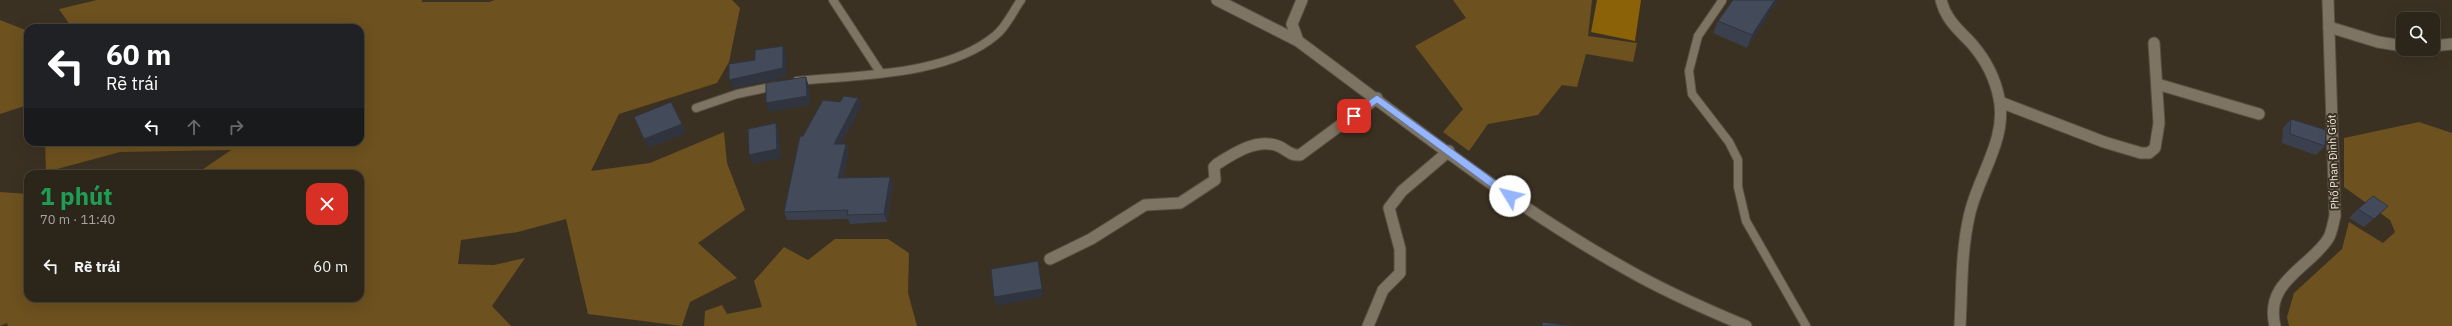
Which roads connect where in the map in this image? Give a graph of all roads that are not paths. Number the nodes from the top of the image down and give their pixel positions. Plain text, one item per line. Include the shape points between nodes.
1 (833, 0) edge
2 (1021, 0) edge
3 (1216, 0) edge
4 (1302, 0) edge
5 (1722, 0) edge
6 (1941, 0) edge
7 (2328, 0) edge
8 (2329, 27) junction
9 (1298, 41) junction
10 (2154, 43) dead end
11 (2452, 44) edge
12 (2396, 45) edge
13 (2440, 45) edge
14 (884, 71) junction
15 (2157, 84) junction
16 (1377, 98) junction
17 (2000, 102) junction
18 (696, 108) dead end
19 (2259, 114) dead end
20 (1449, 151) junction
21 (1050, 259) dead end
22 (1730, 324) edge
23 (1368, 326) edge
24 (1746, 326) edge
25 (1806, 326) edge
26 (1960, 326) edge
27 (2275, 326) edge

1 - 14 lane
2 - 14 lane via 997,35 975,51 947,62
3 - 9 street
4 - 9 street via 1292,24
5 - 25 lane via 1698,36 1689,71 1692,94 1729,142 1738,160 1738,187 1746,221
6 - 17 street via 1943,12 1951,26 1976,48 1986,62
7 - 8 street, Phố Phan Đình Giót
8 - 12 street
8 - 27 street, Phố Phan Đình Giót via 2335,216 2328,240 2280,287 2272,314
9 - 16 street
10 - 15 street
11 - 13 street
14 - 18 lane via 784,84 737,94
15 - 17 street via 2157,141 2155,148 2149,153 2104,142
15 - 19 street
16 - 20 street
16 - 21 street via 1300,155 1290,155 1272,144 1253,146 1217,164 1214,167 1215,180 1189,199 1175,205 1145,205 1091,239
17 - 26 street via 2002,121 1998,140 1969,212
20 - 22 street via 1535,215 1621,268
20 - 23 street via 1402,190 1389,208 1400,249 1400,273 1383,290
22 - 24 street

